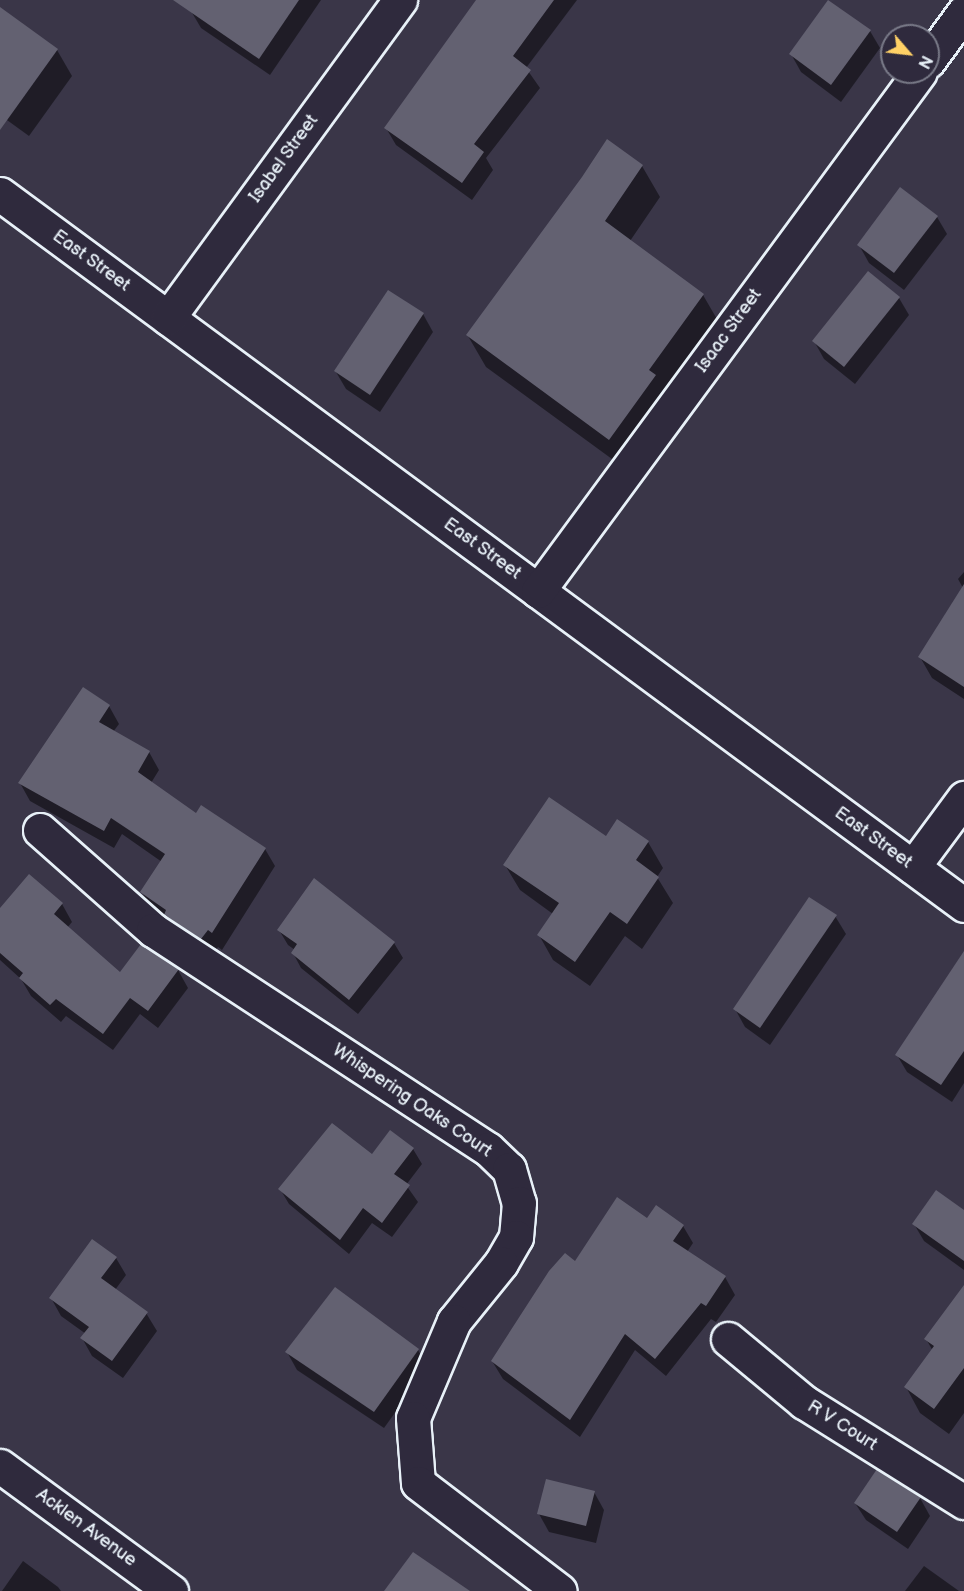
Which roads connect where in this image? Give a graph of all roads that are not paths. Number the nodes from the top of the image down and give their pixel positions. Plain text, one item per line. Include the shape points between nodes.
1 (399, 0) edge
2 (964, 12) edge
3 (940, 45) edge
4 (911, 84) edge
5 (0, 194) edge
6 (168, 318) junction
7 (538, 591) junction
8 (964, 798) edge
9 (40, 830) dead end
10 (913, 867) junction
11 (964, 905) edge
12 (728, 1339) dead end
13 (0, 1466) edge
14 (964, 1502) edge
15 (171, 1591) edge
16 (560, 1591) edge

1 - 6 street, Isabel Street
2 - 3 street
4 - 7 street, Isaac Street
5 - 6 street, East Street
6 - 7 street, East Street
7 - 10 street, East Street
8 - 10 street
9 - 16 street, Whispering Oaks Court via 153,930 488,1149 509,1169 519,1203 516,1237 501,1263 454,1321 413,1418 418,1483
10 - 11 street, East Street
12 - 14 street, R V Court via 804,1402
13 - 15 street, Acklen Avenue

